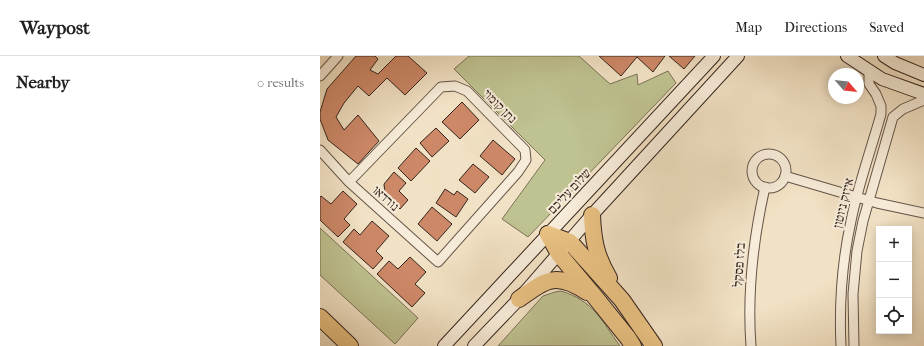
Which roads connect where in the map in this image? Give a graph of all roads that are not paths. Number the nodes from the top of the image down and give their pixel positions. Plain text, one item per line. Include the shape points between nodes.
1 (338, 56) edge
2 (714, 56) edge
3 (738, 56) edge
4 (847, 56) edge
5 (884, 56) edge
6 (869, 71) junction
7 (924, 75) edge
8 (320, 76) edge
9 (924, 94) edge
10 (924, 100) edge
11 (320, 150) edge
12 (785, 176) junction
13 (349, 182) junction
14 (765, 187) junction
15 (857, 197) junction
16 (868, 200) junction
17 (924, 213) edge
18 (592, 215) junction
19 (548, 234) junction
20 (570, 242) junction
21 (558, 254) junction
22 (438, 262) joint
23 (596, 297) junction
24 (519, 299) junction
25 (622, 300) junction
26 (320, 318) edge
27 (350, 346) edge
28 (444, 346) edge
29 (474, 346) edge
30 (633, 346) edge
31 (654, 346) edge
32 (751, 346) edge
33 (841, 346) edge
34 (854, 346) edge

1 - 8 street
2 - 19 main road, שלום עליכם
3 - 18 main road
4 - 6 main road
5 - 7 main road
6 - 9 main road via 897,85
6 - 15 street, אייזק ניוטון via 870,84 878,100 881,114
10 - 16 street, אייזק ניוטון via 893,116
11 - 13 street, נורדאו
12 - 14 street via 774,188
12 - 14 street via 785,166 777,156 770,154 758,158 752,170 753,176 756,182
12 - 15 street
13 - 22 street, נורדאו
13 - 22 street, נתן קומוי via 441,87 455,86 467,91 525,150 526,160
14 - 32 street, בלז פסקל via 753,248 749,322
15 - 16 street
15 - 33 street, אייזק ניוטון via 843,266
16 - 17 street
16 - 34 street, אייזק ניוטון via 857,251 853,287
18 - 20 main road
18 - 25 highway via 595,248 604,270
19 - 20 highway
19 - 21 highway
19 - 28 main road, שלום עליכם
20 - 21 main road
20 - 25 highway
21 - 23 highway
21 - 24 main road
23 - 24 highway via 558,279 536,287
23 - 30 highway
24 - 29 main road
25 - 31 highway
26 - 27 highway

